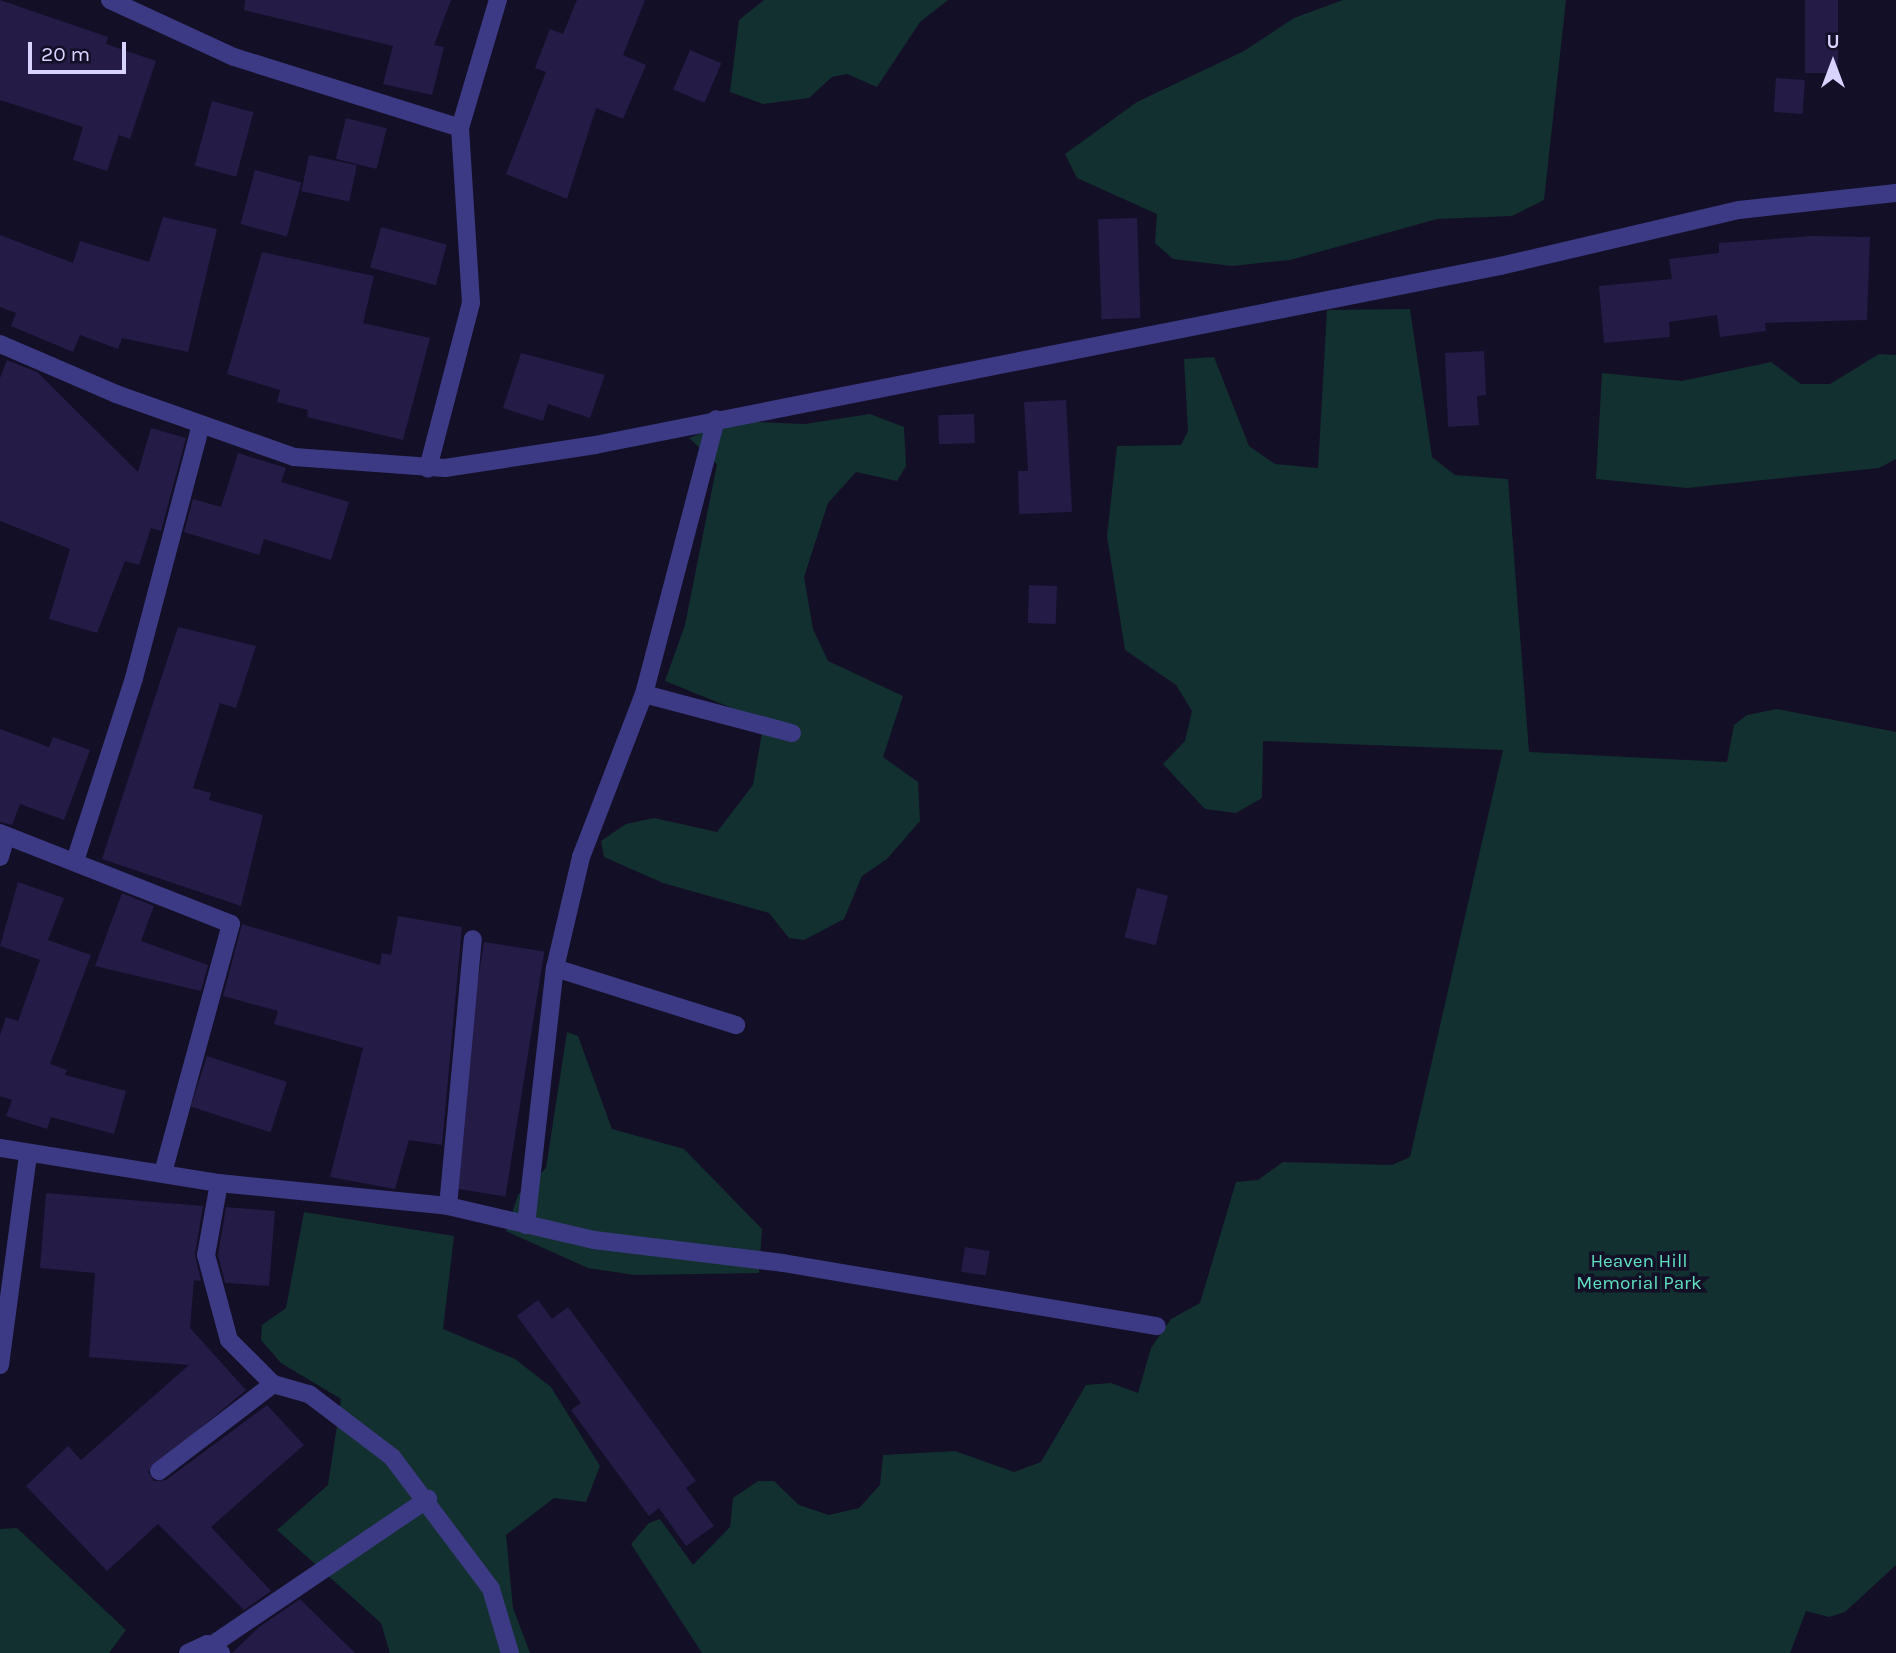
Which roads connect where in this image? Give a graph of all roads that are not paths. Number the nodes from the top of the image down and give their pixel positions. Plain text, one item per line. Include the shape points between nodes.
1 (110, 0) edge
2 (498, 0) edge
3 (460, 128) junction
4 (1896, 193) edge
5 (0, 344) edge
6 (716, 419) junction
7 (201, 425) junction
8 (428, 468) junction
9 (644, 694) junction
10 (792, 733) dead end
11 (3, 835) edge
12 (0, 857) edge
13 (75, 861) junction
14 (472, 939) dead end
15 (555, 968) junction
16 (736, 1026) dead end
17 (0, 1148) edge
18 (28, 1155) junction
19 (163, 1172) junction
20 (219, 1183) junction
21 (448, 1206) junction
22 (526, 1225) junction
23 (1157, 1326) dead end
24 (0, 1365) edge
25 (273, 1384) junction
26 (159, 1471) dead end
27 (428, 1499) junction
28 (216, 1649) edge
29 (188, 1653) edge
30 (510, 1653) edge

1 - 3 street via 234,57
2 - 3 street
3 - 8 street via 471,303
4 - 6 street via 1739,210 1562,254
5 - 7 street
6 - 8 street via 595,445
6 - 9 street
7 - 8 street via 294,457
7 - 13 street via 134,678
9 - 10 street
9 - 15 street via 581,857
11 - 12 street
11 - 13 street
13 - 19 street via 231,924
14 - 21 street
15 - 16 street
15 - 22 street
17 - 18 street
18 - 19 street
18 - 24 street
19 - 20 street
20 - 21 street
20 - 25 street via 206,1255 229,1340
21 - 22 street
22 - 23 street
25 - 26 street
25 - 27 street via 309,1394 392,1457
27 - 28 street
27 - 30 street via 491,1589
28 - 29 street

